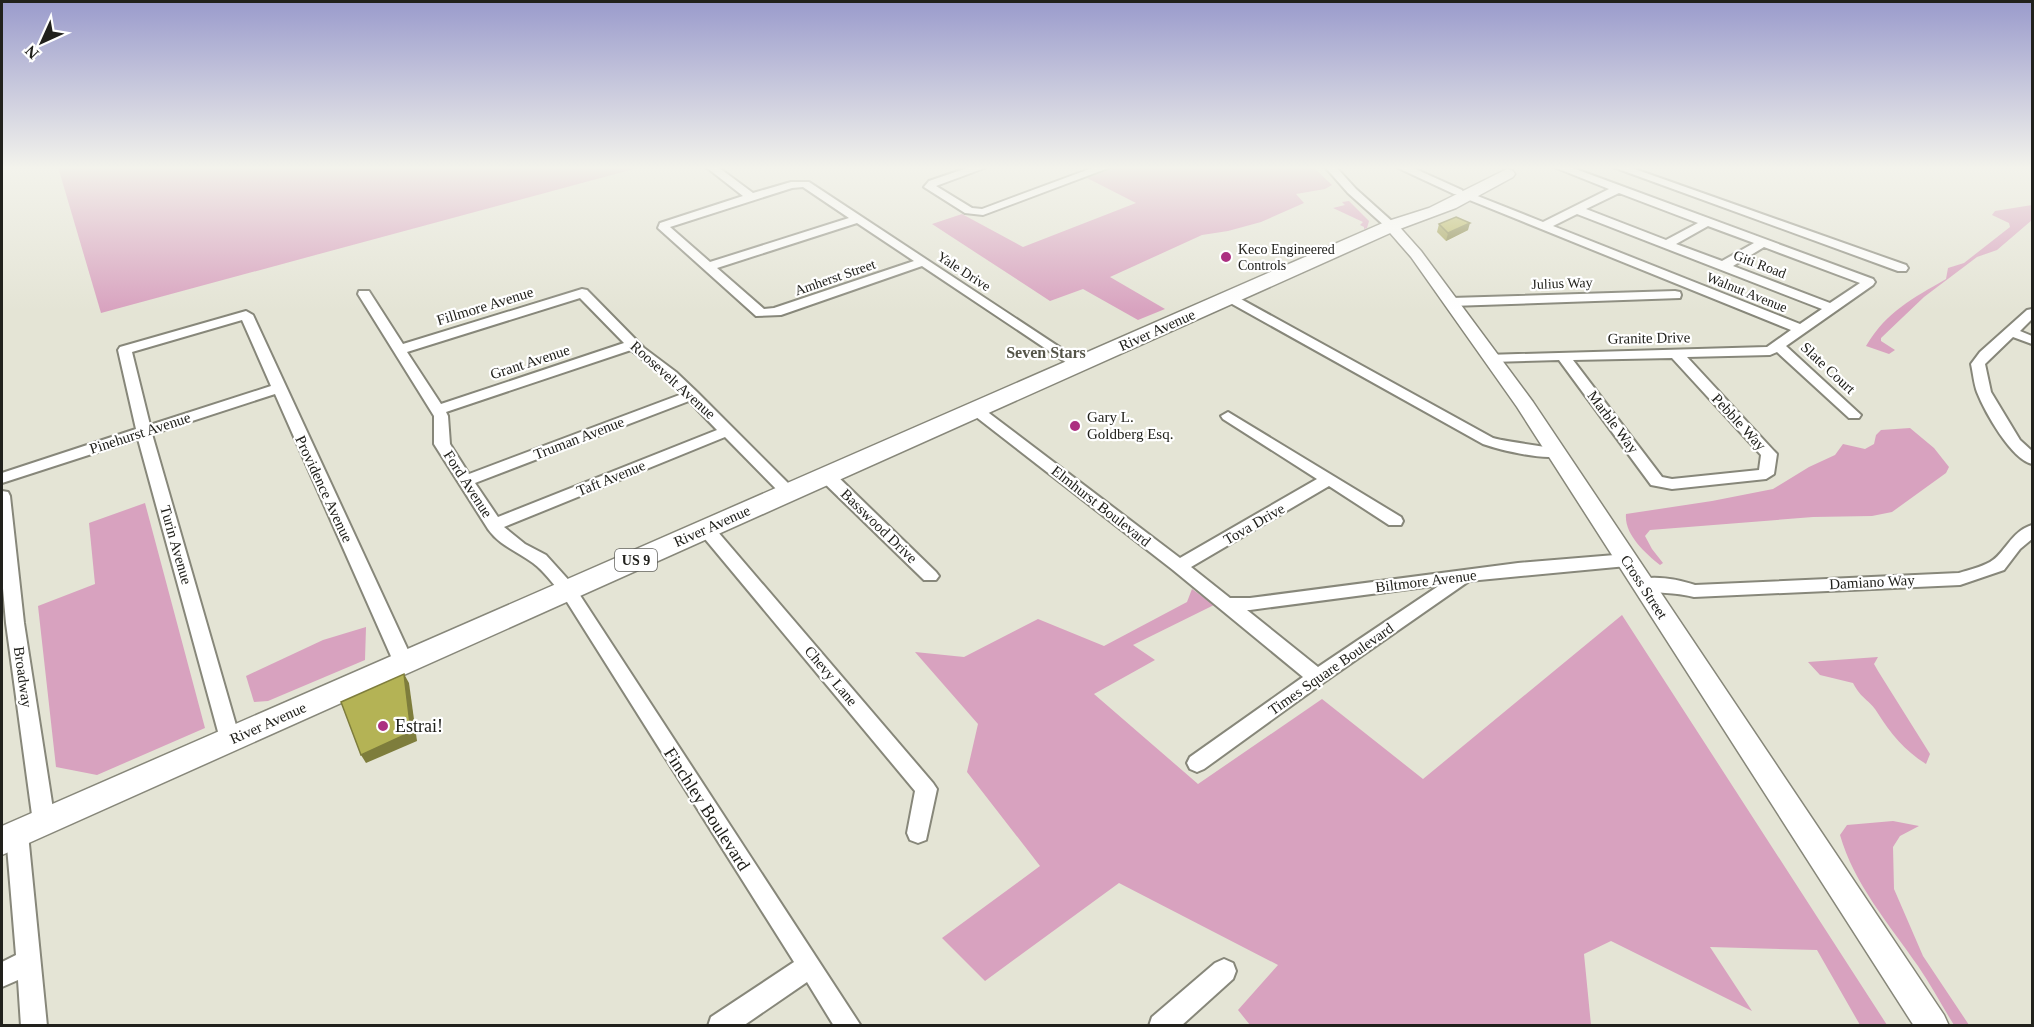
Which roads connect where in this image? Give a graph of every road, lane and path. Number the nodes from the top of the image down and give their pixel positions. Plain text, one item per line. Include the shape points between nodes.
1 (692, 215) edge
2 (851, 215) edge
3 (1378, 215) edge
4 (1420, 215) edge
5 (1516, 215) edge
6 (1567, 215) edge
7 (1590, 215) edge
8 (1689, 215) edge
9 (1753, 215) edge
10 (858, 219) junction
11 (1708, 222) junction
12 (1390, 226) junction
13 (1543, 226) junction
14 (1763, 243) junction
15 (1667, 244) junction
16 (923, 262) junction
17 (1723, 266) junction
18 (708, 267) junction
19 (1902, 268) dead end
20 (582, 293) joint
21 (364, 294) dead end
22 (1675, 295) dead end
23 (1230, 297) junction
24 (1451, 302) junction
25 (1832, 308) junction
26 (2032, 313) edge
27 (246, 315) joint
28 (1801, 330) junction
29 (2011, 332) junction
30 (2032, 340) edge
31 (633, 345) junction
32 (1778, 346) junction
33 (399, 350) junction
34 (1677, 354) junction
35 (1563, 356) junction
36 (1491, 358) junction
37 (1078, 364) junction
38 (278, 388) junction
39 (692, 395) junction
40 (437, 410) junction
41 (976, 410) junction
42 (1854, 415) dead end
43 (1228, 416) dead end
44 (144, 431) junction
45 (728, 431) junction
46 (1556, 453) junction
47 (2032, 459) edge
48 (827, 476) junction
49 (2, 478) edge
50 (1328, 480) junction
51 (466, 481) junction
52 (1666, 483) joint
53 (789, 492) junction
54 (2, 496) edge
55 (1395, 522) dead end
56 (494, 525) junction
57 (706, 529) junction
58 (2032, 531) edge
59 (1627, 560) junction
60 (1179, 566) junction
61 (930, 576) dead end
62 (1466, 576) junction
63 (568, 590) junction
64 (1647, 590) junction
65 (1226, 604) junction
66 (8, 626) edge
67 (404, 663) junction
68 (1317, 677) junction
69 (230, 740) junction
70 (1197, 763) dead end
71 (21, 832) edge
72 (918, 833) dead end
73 (27, 962) junction
74 (809, 966) junction
75 (1224, 971) dead end
76 (2, 975) edge
77 (34, 1026) edge
78 (720, 1026) edge
79 (849, 1026) edge
80 (1161, 1026) edge
81 (1933, 1026) edge

1 - 18 street via 666,223 664,228
2 - 10 street, Yale Drive
3 - 12 street, Cross Street
4 - 12 highway, River Avenue / US 9
5 - 13 street, Walnut Avenue
6 - 13 street
7 - 15 street, Giti Road
8 - 11 street, Walnut Avenue
9 - 19 street
10 - 16 street, Yale Drive
10 - 18 street
11 - 14 street, Walnut Avenue
11 - 15 street
12 - 23 highway, River Avenue / US 9
12 - 24 main road, Cross Street
13 - 28 street, Walnut Avenue
14 - 17 street
14 - 25 street, Walnut Avenue via 1869,282
15 - 17 street, Giti Road
16 - 18 street, Amherst Street via 776,312 756,310
16 - 37 street, Yale Drive
17 - 25 street, Giti Road
20 - 31 street, Roosevelt Avenue
20 - 33 street, Fillmore Avenue
21 - 33 street, Ford Avenue
22 - 24 street, Julius Way
23 - 37 highway, River Avenue / US 9
23 - 46 street via 1488,441
24 - 36 main road, Cross Street
25 - 28 street, Walnut Avenue
26 - 29 street
27 - 38 street, Providence Avenue
27 - 44 street, Turin Avenue via 125,350
28 - 32 street, Granite Drive
29 - 30 street
29 - 47 street via 1978,364 1984,392 2014,443
31 - 39 street, Roosevelt Avenue
31 - 40 street, Grant Avenue
32 - 34 street, Granite Drive via 1770,351
32 - 42 street, Slate Court
33 - 40 street, Ford Avenue
34 - 35 street, Granite Drive
34 - 52 street, Pebble Way via 1769,454 1768,467 1766,474
35 - 36 street, Granite Drive
35 - 52 street, Marble Way via 1657,481
36 - 46 main road, Cross Street
37 - 41 highway, River Avenue / US 9
38 - 44 street, Pinehurst Avenue
38 - 67 street, Providence Avenue
39 - 45 street, Roosevelt Avenue
39 - 51 street, Truman Avenue
40 - 51 street, Ford Avenue via 441,416 442,444
41 - 48 highway, River Avenue / US 9
41 - 60 street, Elmhurst Boulevard
43 - 50 street
44 - 49 street, Pinehurst Avenue
44 - 69 street, Turin Avenue
45 - 53 street, Roosevelt Avenue
45 - 56 street, Taft Avenue
46 - 59 main road, Cross Street
48 - 53 highway, River Avenue / US 9
48 - 61 street, Basswood Drive
50 - 55 street
50 - 60 street, Tova Drive
51 - 56 street, Ford Avenue
53 - 57 highway, River Avenue / US 9
54 - 66 street, Broadway
56 - 63 street, Ford Avenue via 500,534 540,559
57 - 63 highway, River Avenue / US 9
57 - 72 street, Chevy Lane via 926,789
58 - 64 street, Damiano Way via 2014,545 1998,566 1960,579 1687,594
59 - 62 street, Biltmore Avenue
59 - 64 main road, Cross Street
60 - 65 street, Elmhurst Boulevard
62 - 65 street, Biltmore Avenue
62 - 68 street, Times Square Boulevard
63 - 67 highway, River Avenue / US 9
63 - 74 street, Finchley Boulevard
64 - 81 main road, Cross Street
65 - 68 street, Elmhurst Boulevard
66 - 71 street, Broadway
67 - 69 highway, River Avenue / US 9
68 - 70 street, Times Square Boulevard
69 - 71 highway, River Avenue / US 9
71 - 73 street, Broadway
73 - 76 street
73 - 77 street, Broadway
74 - 78 street
74 - 79 street, Finchley Boulevard
75 - 80 street

